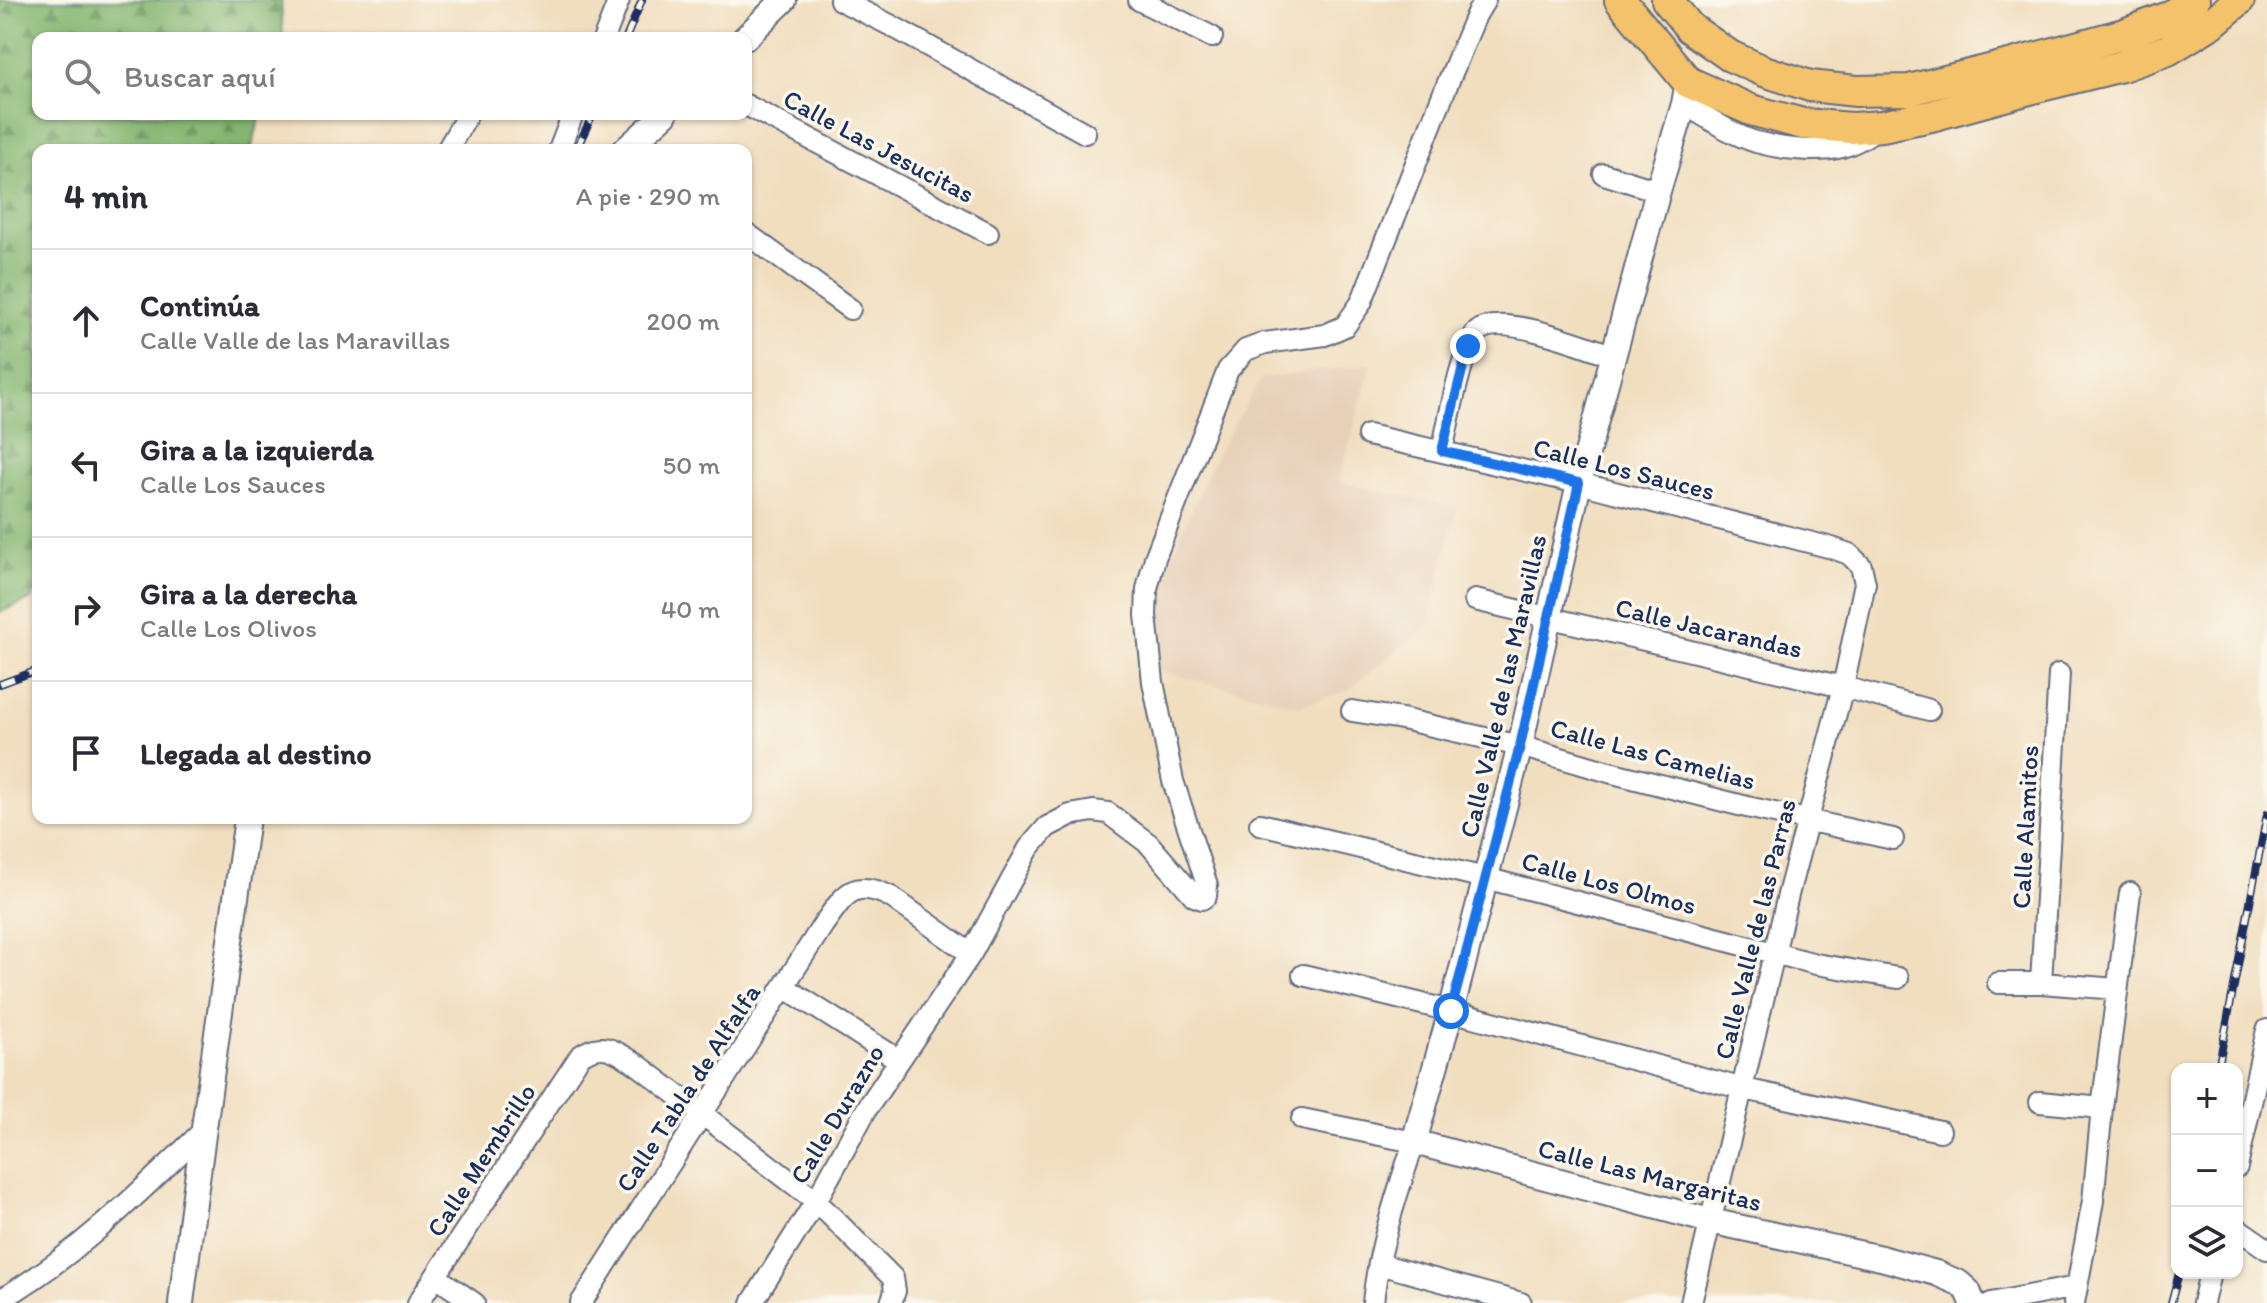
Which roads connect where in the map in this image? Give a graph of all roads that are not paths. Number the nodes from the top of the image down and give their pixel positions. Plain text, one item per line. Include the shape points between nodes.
1 (619, 0) edge
2 (784, 0) edge
3 (840, 0) edge
4 (1139, 0) edge
5 (1485, 0) edge
6 (1620, 0) edge
7 (1650, 0) edge
8 (1667, 0) edge
9 (2194, 0) edge
10 (2239, 0) edge
11 (606, 32) edge
12 (751, 32) edge
13 (1212, 37) dead end
14 (1909, 90) junction
15 (1686, 93) junction
16 (752, 108) edge
17 (464, 120) edge
18 (570, 120) edge
19 (659, 120) edge
20 (1085, 133) dead end
21 (450, 144) edge
22 (561, 144) edge
23 (633, 144) edge
24 (1604, 174) dead end
25 (1658, 191) junction
26 (988, 233) dead end
27 (752, 237) edge
28 (850, 309) dead end
29 (1614, 356) junction
30 (1368, 435) dead end
31 (1442, 451) junction
32 (1579, 483) junction
33 (1861, 566) joint
34 (1475, 600) dead end
35 (1549, 617) junction
36 (2059, 674) dead end
37 (1843, 687) junction
38 (1929, 710) dead end
39 (1352, 711) dead end
40 (1520, 746) junction
41 (1808, 820) junction
42 (246, 824) edge
43 (1260, 824) dead end
44 (1893, 839) dead end
45 (1485, 878) junction
46 (2130, 893) dead end
47 (1774, 953) junction
48 (971, 954) junction
49 (1303, 975) dead end
50 (1898, 978) dead end
51 (1998, 983) dead end
52 (2041, 983) junction
53 (784, 987) junction
54 (2117, 989) junction
55 (1451, 1011) junction
56 (2267, 1030) edge
57 (899, 1060) junction
58 (1744, 1089) junction
59 (2040, 1102) dead end
60 (2102, 1108) junction
61 (702, 1114) junction
62 (1302, 1119) dead end
63 (203, 1131) junction
64 (1940, 1131) dead end
65 (2243, 1140) edge
66 (1414, 1142) junction
67 (816, 1201) junction
68 (1710, 1221) junction
69 (2243, 1232) edge
70 (2267, 1249) edge
71 (1379, 1264) junction
72 (436, 1277) junction
73 (2209, 1279) edge
74 (2075, 1295) edge
75 (0, 1300) edge
76 (1374, 1300) edge
77 (181, 1303) edge
78 (418, 1303) edge
79 (474, 1303) edge
80 (581, 1303) edge
81 (752, 1303) edge
82 (891, 1303) edge
83 (1521, 1303) edge
84 (1691, 1303) edge
85 (1973, 1303) edge
86 (1991, 1303) edge
87 (2203, 1303) edge

1 - 11 street
2 - 12 street
3 - 20 street
4 - 13 street
5 - 48 street, Calle Durazno via 1361,303 1345,326 1325,335 1246,350 1228,370 1155,558 1146,615 1153,682 1173,781 1206,896 1194,896 1149,844 1108,813 1070,815 1047,827 1029,848
6 - 15 main road
7 - 15 main road via 1678,38
8 - 14 main road via 1690,28 1730,56 1764,71 1810,86
9 - 14 main road via 2169,17 2124,34
10 - 15 main road via 2168,50 1882,126 1803,124
14 - 15 main road via 1847,106 1734,81 1709,79
15 - 25 street, Calle Valle de las Maravillas
16 - 26 street, Calle Las Jesucitas
17 - 21 street
18 - 22 street
19 - 23 street
24 - 25 street
25 - 29 street, Calle Valle de las Maravillas
27 - 28 street
29 - 31 street via 1508,324 1477,332 1468,346
29 - 32 street, Calle Valle de las Maravillas
30 - 31 street, Calle Los Sauces
31 - 32 street, Calle Los Sauces
32 - 33 street, Calle Los Sauces via 1832,548
32 - 35 street, Calle Valle de las Maravillas
33 - 37 street, Calle Valle de las Parras via 1865,583
34 - 35 street, Calle Jacarandas
35 - 37 street, Calle Jacarandas
35 - 40 street, Calle Valle de las Maravillas
36 - 52 street, Calle Alamitos
37 - 38 street, Calle Jacarandas
37 - 41 street, Calle Valle de las Parras
39 - 40 street, Calle Las Camelias
40 - 41 street, Calle Las Camelias
40 - 45 street, Calle Valle de las Maravillas
41 - 44 street, Calle Las Camelias
41 - 47 street, Calle Valle de las Parras
42 - 63 street
43 - 45 street, Calle Los Olmos
45 - 47 street, Calle Los Olmos
45 - 55 street, Calle Valle de las Maravillas
46 - 54 street
47 - 50 street, Calle Los Olmos
47 - 58 street, Calle Valle de las Parras
48 - 53 street, Calle Tabla de Alfalfa via 913,911 864,888 840,902
48 - 57 street, Calle Durazno
49 - 55 street
51 - 52 street
52 - 54 street
53 - 57 street
53 - 61 street, Calle Tabla de Alfalfa
54 - 60 street
55 - 58 street
55 - 66 street, Calle Valle de las Maravillas
56 - 65 street
57 - 67 street, Calle Durazno
58 - 64 street
58 - 68 street, Calle Valle de las Parras
59 - 60 street
60 - 74 street via 2093,1201
61 - 67 street
61 - 72 street, Calle Membrillo via 616,1051 591,1048 569,1071
61 - 80 street, Calle Tabla de Alfalfa
62 - 66 street, Calle Las Margaritas
63 - 75 street via 129,1203 36,1279
63 - 77 street
66 - 68 street, Calle Las Margaritas
66 - 71 street, Calle Valle de las Maravillas
67 - 81 street, Calle Durazno
67 - 82 street via 893,1278
68 - 84 street, Calle Valle de las Parras
68 - 85 street, Calle Las Margaritas via 1936,1273 1959,1283
69 - 70 street
71 - 76 street, Calle Valle de las Maravillas
71 - 83 street
72 - 78 street, Calle Membrillo
72 - 79 street
73 - 87 street
74 - 86 street

